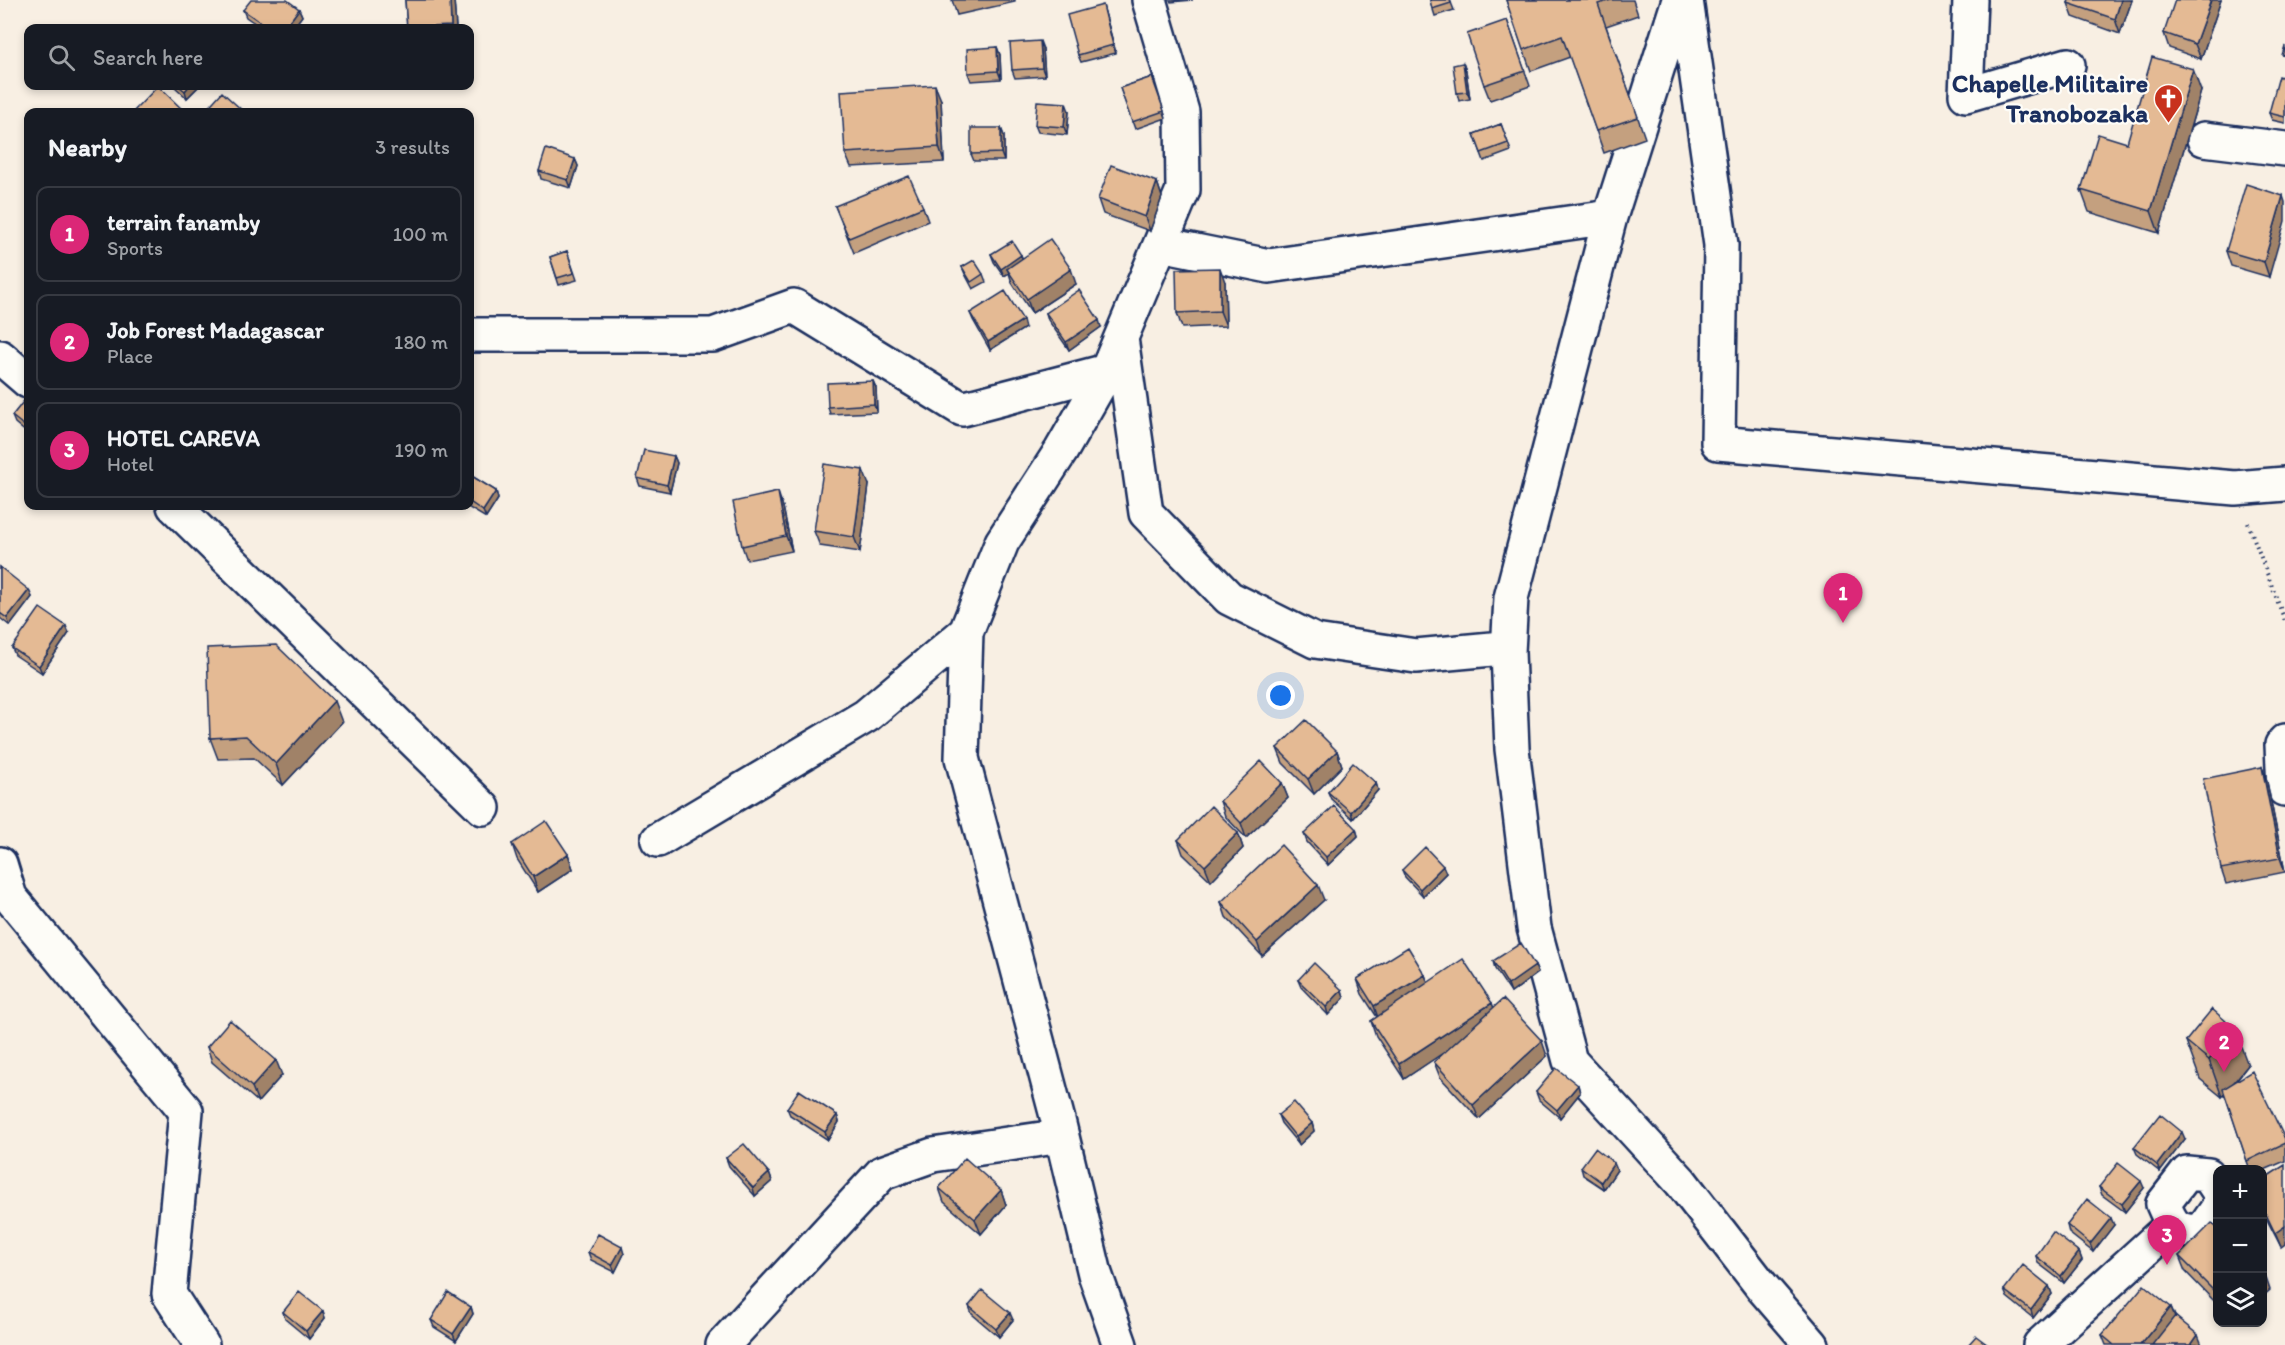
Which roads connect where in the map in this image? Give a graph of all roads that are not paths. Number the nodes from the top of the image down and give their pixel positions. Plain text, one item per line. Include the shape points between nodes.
1 (1149, 0) edge
2 (1679, 0) edge
3 (1686, 0) edge
4 (1970, 0) edge
5 (2068, 65) dead end
6 (2204, 139) dead end
7 (2285, 149) edge
8 (1610, 217) junction
9 (1161, 244) junction
10 (474, 335) edge
11 (1121, 338) junction
12 (0, 357) edge
13 (1107, 371) junction
14 (24, 378) edge
15 (2285, 484) edge
16 (178, 510) edge
17 (966, 632) junction
18 (1508, 652) junction
19 (2285, 741) edge
20 (2284, 789) edge
21 (483, 808) dead end
22 (658, 840) dead end
23 (0, 864) edge
24 (1062, 1136) junction
25 (2213, 1183) edge
26 (2213, 1214) edge
27 (2172, 1225) junction
28 (202, 1345) edge
29 (723, 1345) edge
30 (1120, 1345) edge
31 (1812, 1345) edge
32 (2040, 1345) edge

1 - 9 street via 1182,112 1183,189
2 - 8 street
3 - 15 street via 1720,245 1718,443 2235,488
4 - 5 street via 1966,95
6 - 7 street
8 - 9 street via 1269,266
8 - 18 street via 1511,598
9 - 11 street
10 - 13 street via 713,335 794,306 962,409
11 - 13 street
11 - 18 street via 1146,513 1229,598 1315,640 1416,656 1492,649
12 - 14 street
13 - 17 street via 1002,542
16 - 21 street
17 - 22 street via 866,716
17 - 24 street via 962,758
18 - 31 street via 1512,749 1534,928 1570,1061 1681,1182
19 - 20 street
23 - 28 street via 10,897 186,1111 169,1294
24 - 29 street via 933,1155 882,1173
24 - 30 street via 1095,1274
25 - 27 street via 2208,1175 2187,1173 2163,1204
26 - 27 street via 2202,1231 2186,1232
27 - 32 street

